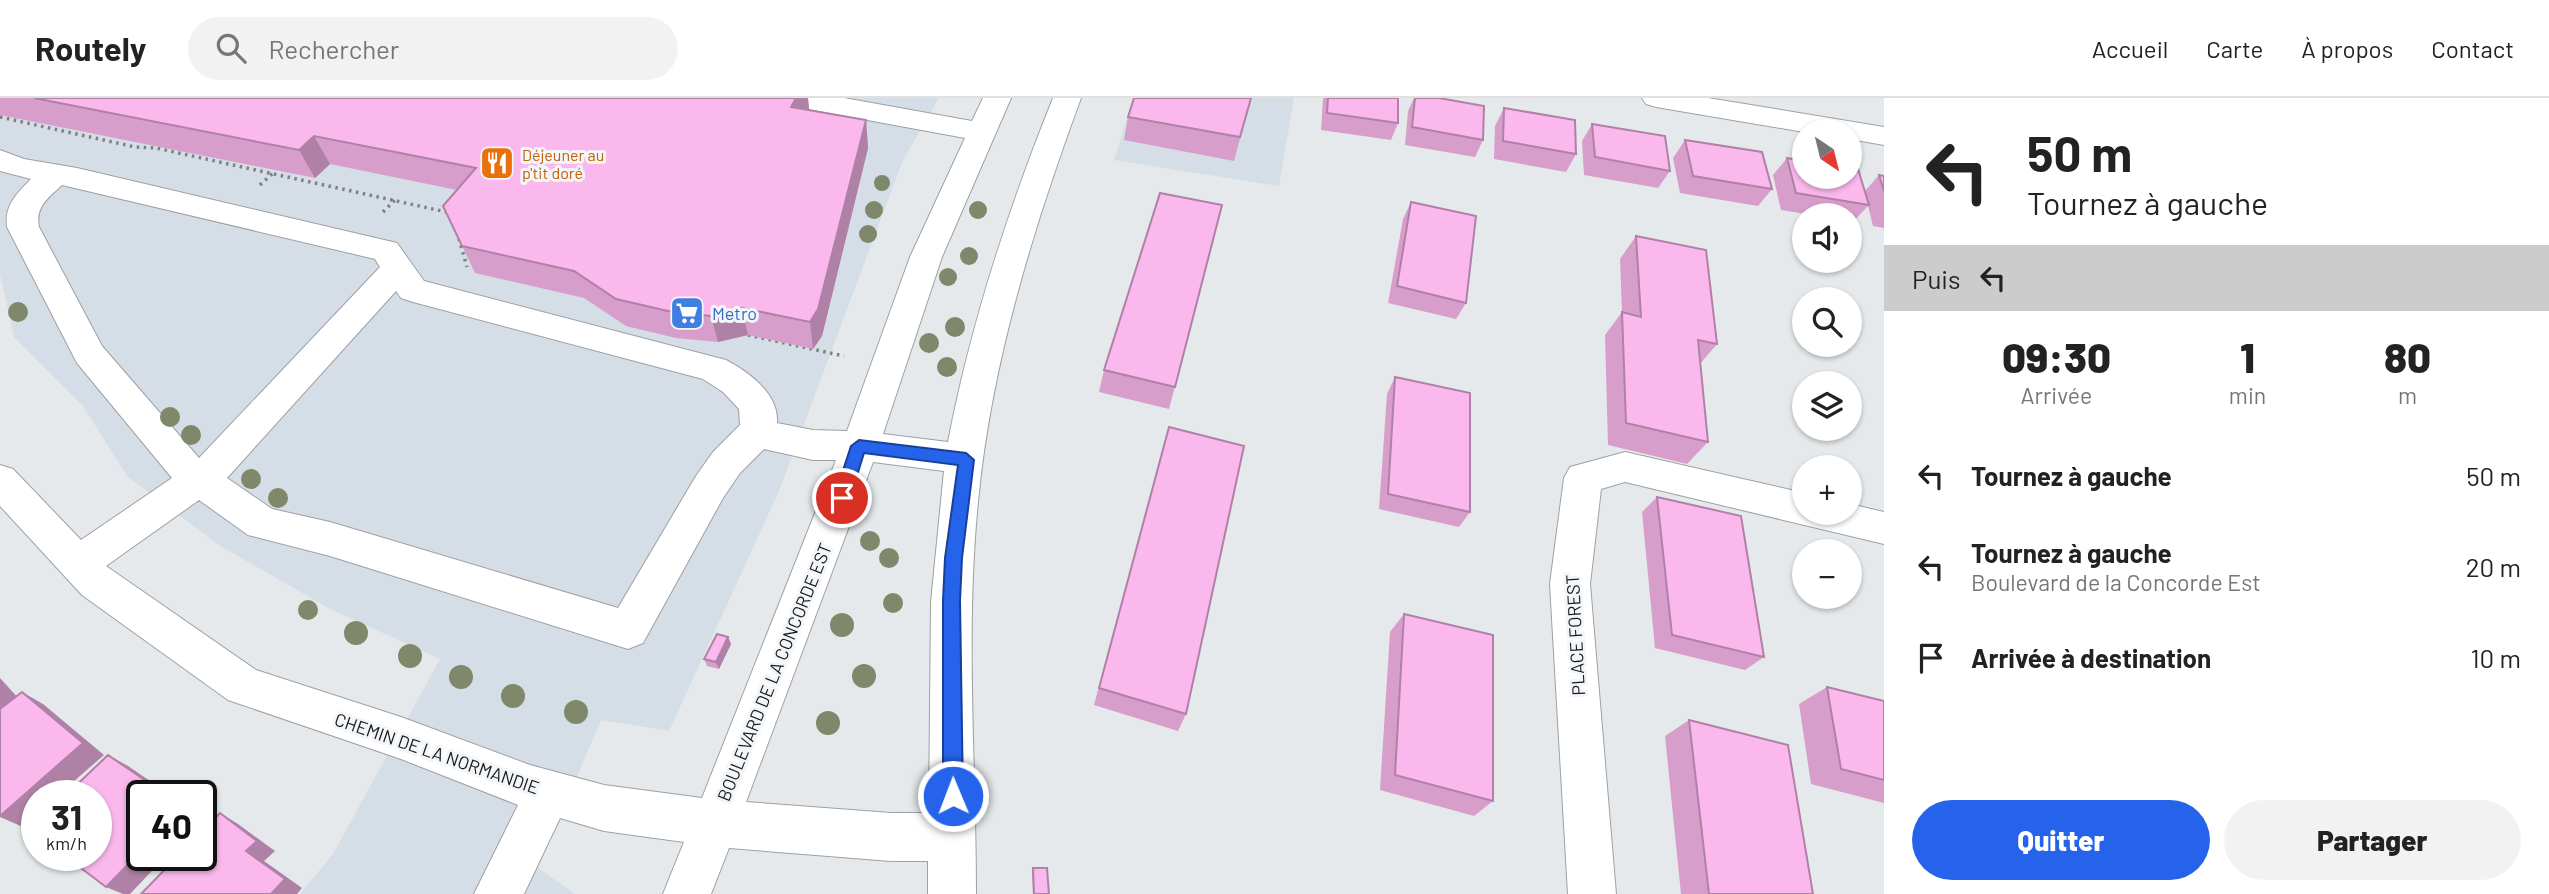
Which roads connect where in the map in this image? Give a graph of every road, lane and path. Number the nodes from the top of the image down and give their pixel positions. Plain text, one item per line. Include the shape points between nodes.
1 (997, 98) edge
2 (1067, 98) edge
3 (1656, 98) edge
4 (799, 110) edge
5 (1884, 136) edge
6 (976, 143) junction
7 (6, 166) edge
8 (55, 174) junction
9 (398, 268) junction
10 (748, 335) edge
11 (844, 356) dead end
12 (755, 433) junction
13 (859, 446) junction
14 (966, 460) junction
15 (0, 480) edge
16 (199, 480) junction
17 (1792, 506) edge
18 (1862, 523) edge
19 (1884, 528) edge
20 (78, 564) junction
21 (549, 792) junction
22 (714, 822) junction
23 (953, 837) junction
24 (498, 894) edge
25 (687, 894) edge
26 (952, 894) edge
27 (1592, 894) edge

1 - 6 street, BOULEVARD DE LA CONCORDE EST
2 - 14 street via 1012,248 979,377
3 - 5 street
4 - 6 street
6 - 13 street, BOULEVARD DE LA CONCORDE EST via 926,257
7 - 8 street
8 - 9 street via 386,251
8 - 16 street via 23,208 23,227 33,249 89,354
9 - 12 street via 413,290 714,369 737,383 756,407 760,416
9 - 16 street via 251,433
10 - 11 path
12 - 13 street via 813,445
12 - 16 street via 723,466 628,631 330,538 262,523
13 - 14 street
13 - 22 street, BOULEVARD DE LA CONCORDE EST via 805,598
14 - 23 street via 952,590
15 - 20 street, CHEMIN DE LA NORMANDIE
16 - 20 street
17 - 27 street, PLACE FOREST via 1625,467 1583,478 1570,584
18 - 19 street
20 - 21 street, CHEMIN DE LA NORMANDIE via 96,583 243,686
21 - 22 street, CHEMIN DE LA NORMANDIE via 604,808
21 - 24 street
22 - 23 street, CHEMIN DE LA NORMANDIE via 891,837
22 - 25 street, BOULEVARD DE LA CONCORDE EST
23 - 26 street

